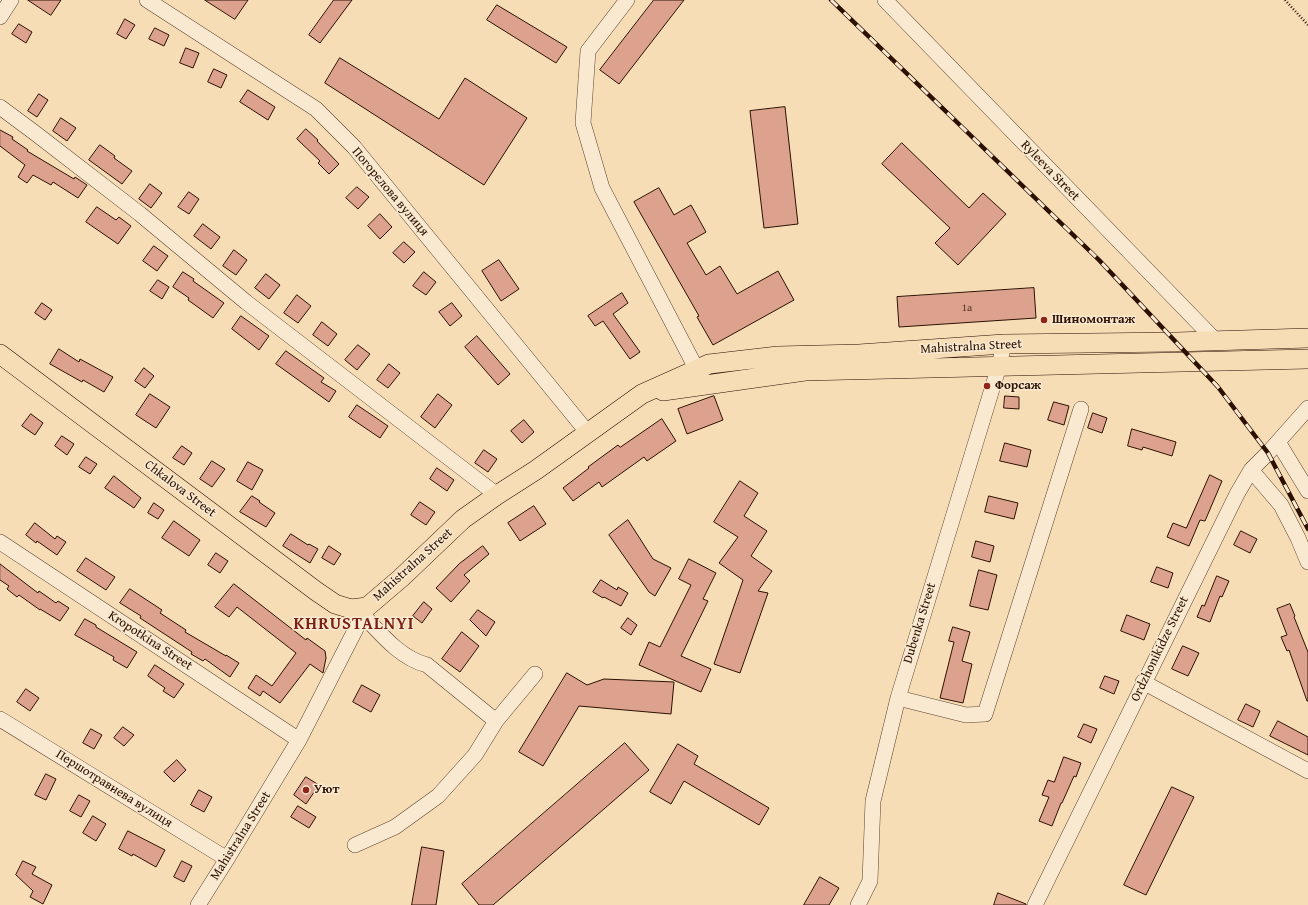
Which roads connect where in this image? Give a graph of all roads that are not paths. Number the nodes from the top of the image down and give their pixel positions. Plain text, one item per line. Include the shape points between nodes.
1 (11, 0) edge
2 (147, 0) edge
3 (627, 0) edge
4 (885, 0) edge
5 (0, 17) edge
6 (0, 107) edge
7 (1308, 338) edge
8 (1216, 341) junction
9 (1004, 344) junction
10 (0, 354) edge
11 (1308, 360) edge
12 (999, 366) junction
13 (697, 370) junction
14 (642, 394) junction
15 (1308, 408) edge
16 (1081, 409) dead end
17 (588, 433) junction
18 (1278, 442) junction
19 (1251, 470) junction
20 (1308, 491) edge
21 (497, 495) junction
22 (0, 542) edge
23 (1308, 562) edge
24 (365, 611) junction
25 (535, 674) dead end
26 (1143, 682) junction
27 (898, 698) junction
28 (0, 719) edge
29 (496, 722) junction
30 (299, 740) junction
31 (1308, 771) edge
32 (355, 845) dead end
33 (227, 859) junction
34 (198, 905) edge
35 (858, 905) edge
36 (1035, 905) edge

1 - 5 street
2 - 17 street, Погорєлова вулиця via 316,109 354,147
3 - 13 street via 588,51 583,123 602,188
4 - 8 street, Ryleeva Street
6 - 21 street via 140,214 246,302
7 - 8 main road, Mahistralna Street
8 - 9 main road, Mahistralna Street
9 - 12 street, Dubenka Street
9 - 13 main road, Mahistralna Street via 859,354 778,356 709,364
10 - 24 main road, Chkalova Street via 316,591 335,604
11 - 12 main road, Mahistralna Street
12 - 14 main road, Mahistralna Street via 805,371
12 - 27 street, Dubenka Street
13 - 14 main road, Mahistralna Street
14 - 17 main road, Mahistralna Street
15 - 18 street, Ordzhonikidze Street
16 - 27 street via 985,714 966,715
17 - 21 main road, Mahistralna Street
18 - 19 street, Ordzhonikidze Street
18 - 20 street
19 - 23 street via 1281,505
19 - 26 street, Ordzhonikidze Street
21 - 24 main road, Mahistralna Street via 463,519
22 - 30 street, Kropotkina Street
24 - 29 street via 393,646 416,662 427,665
24 - 30 street, Mahistralna Street
25 - 29 street
26 - 31 street
26 - 36 street, Ordzhonikidze Street
27 - 35 street, Dubenka Street via 873,801 870,880
28 - 33 street, Першотравнева вулиця
29 - 32 street via 475,755 438,796 395,828
30 - 33 street, Mahistralna Street
33 - 34 street, Mahistralna Street

